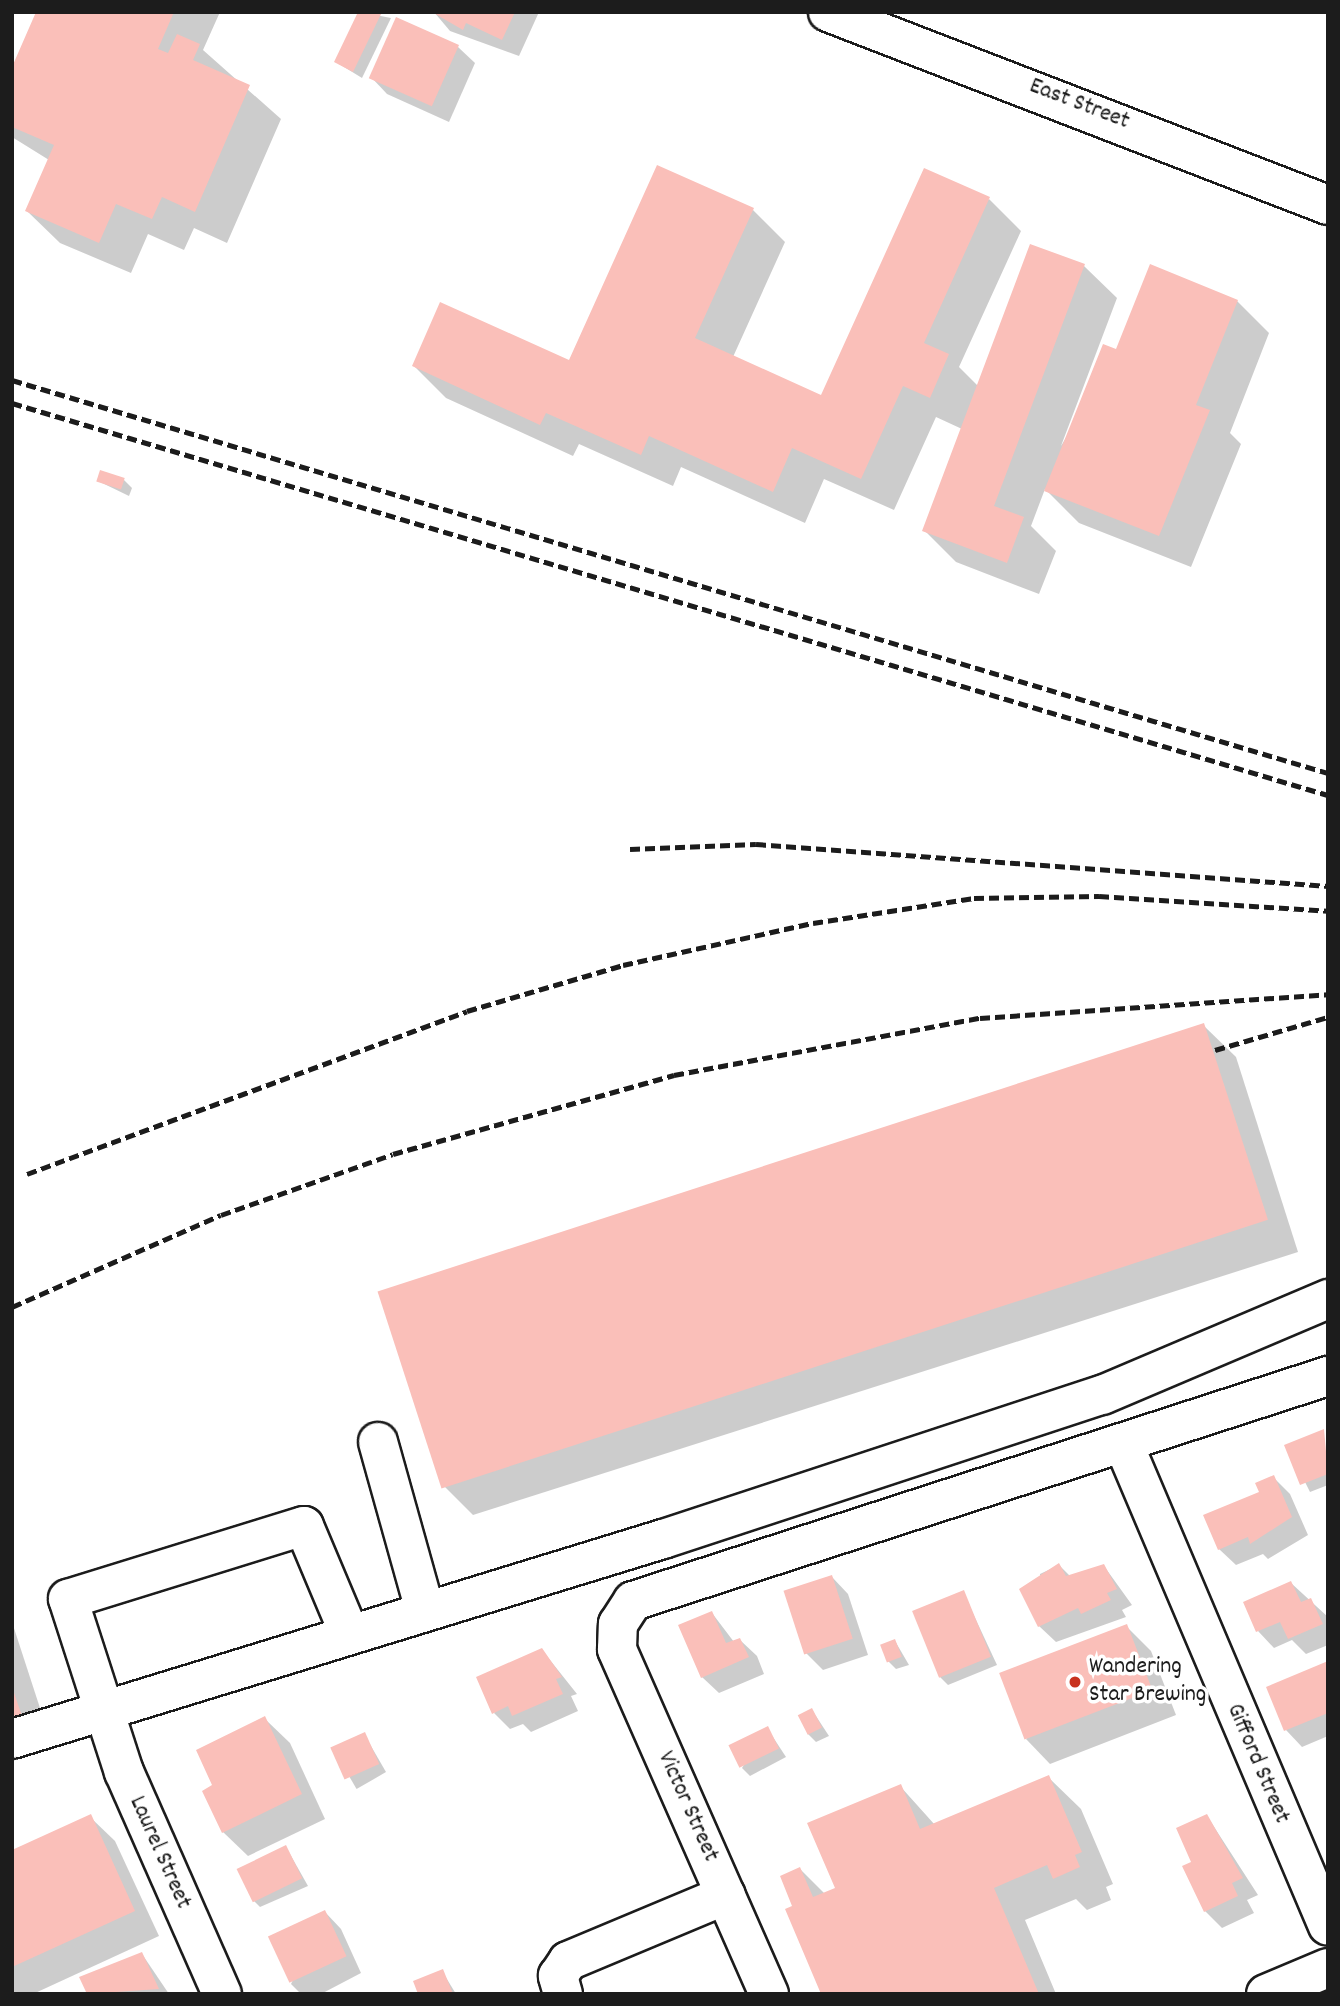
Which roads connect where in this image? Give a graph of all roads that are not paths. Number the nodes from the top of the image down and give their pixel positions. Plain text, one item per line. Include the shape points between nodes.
1 (828, 12) edge
2 (1328, 205) edge
3 (1328, 1299) edge
4 (1328, 1376) edge
5 (378, 1441) dead end
6 (1124, 1445) junction
7 (425, 1610) junction
8 (349, 1633) junction
9 (100, 1711) junction
10 (12, 1739) edge
11 (726, 1895) junction
12 (1328, 1926) edge
13 (1328, 1968) edge
14 (222, 1994) edge
15 (563, 1994) edge
16 (769, 1994) edge
17 (1266, 1994) edge

1 - 2 main road, East Street
3 - 7 main road via 1102,1395
4 - 6 main road
5 - 7 main road
6 - 11 main road, Victor Street via 682,1581 633,1601 620,1618 617,1648
6 - 12 main road, Gifford Street
7 - 8 main road
8 - 9 main road
8 - 9 main road, Laurel Street via 304,1526 68,1599
9 - 10 main road
9 - 14 main road, Laurel Street
11 - 15 main road via 568,1961 558,1976
11 - 16 main road, Victor Street
13 - 17 main road

